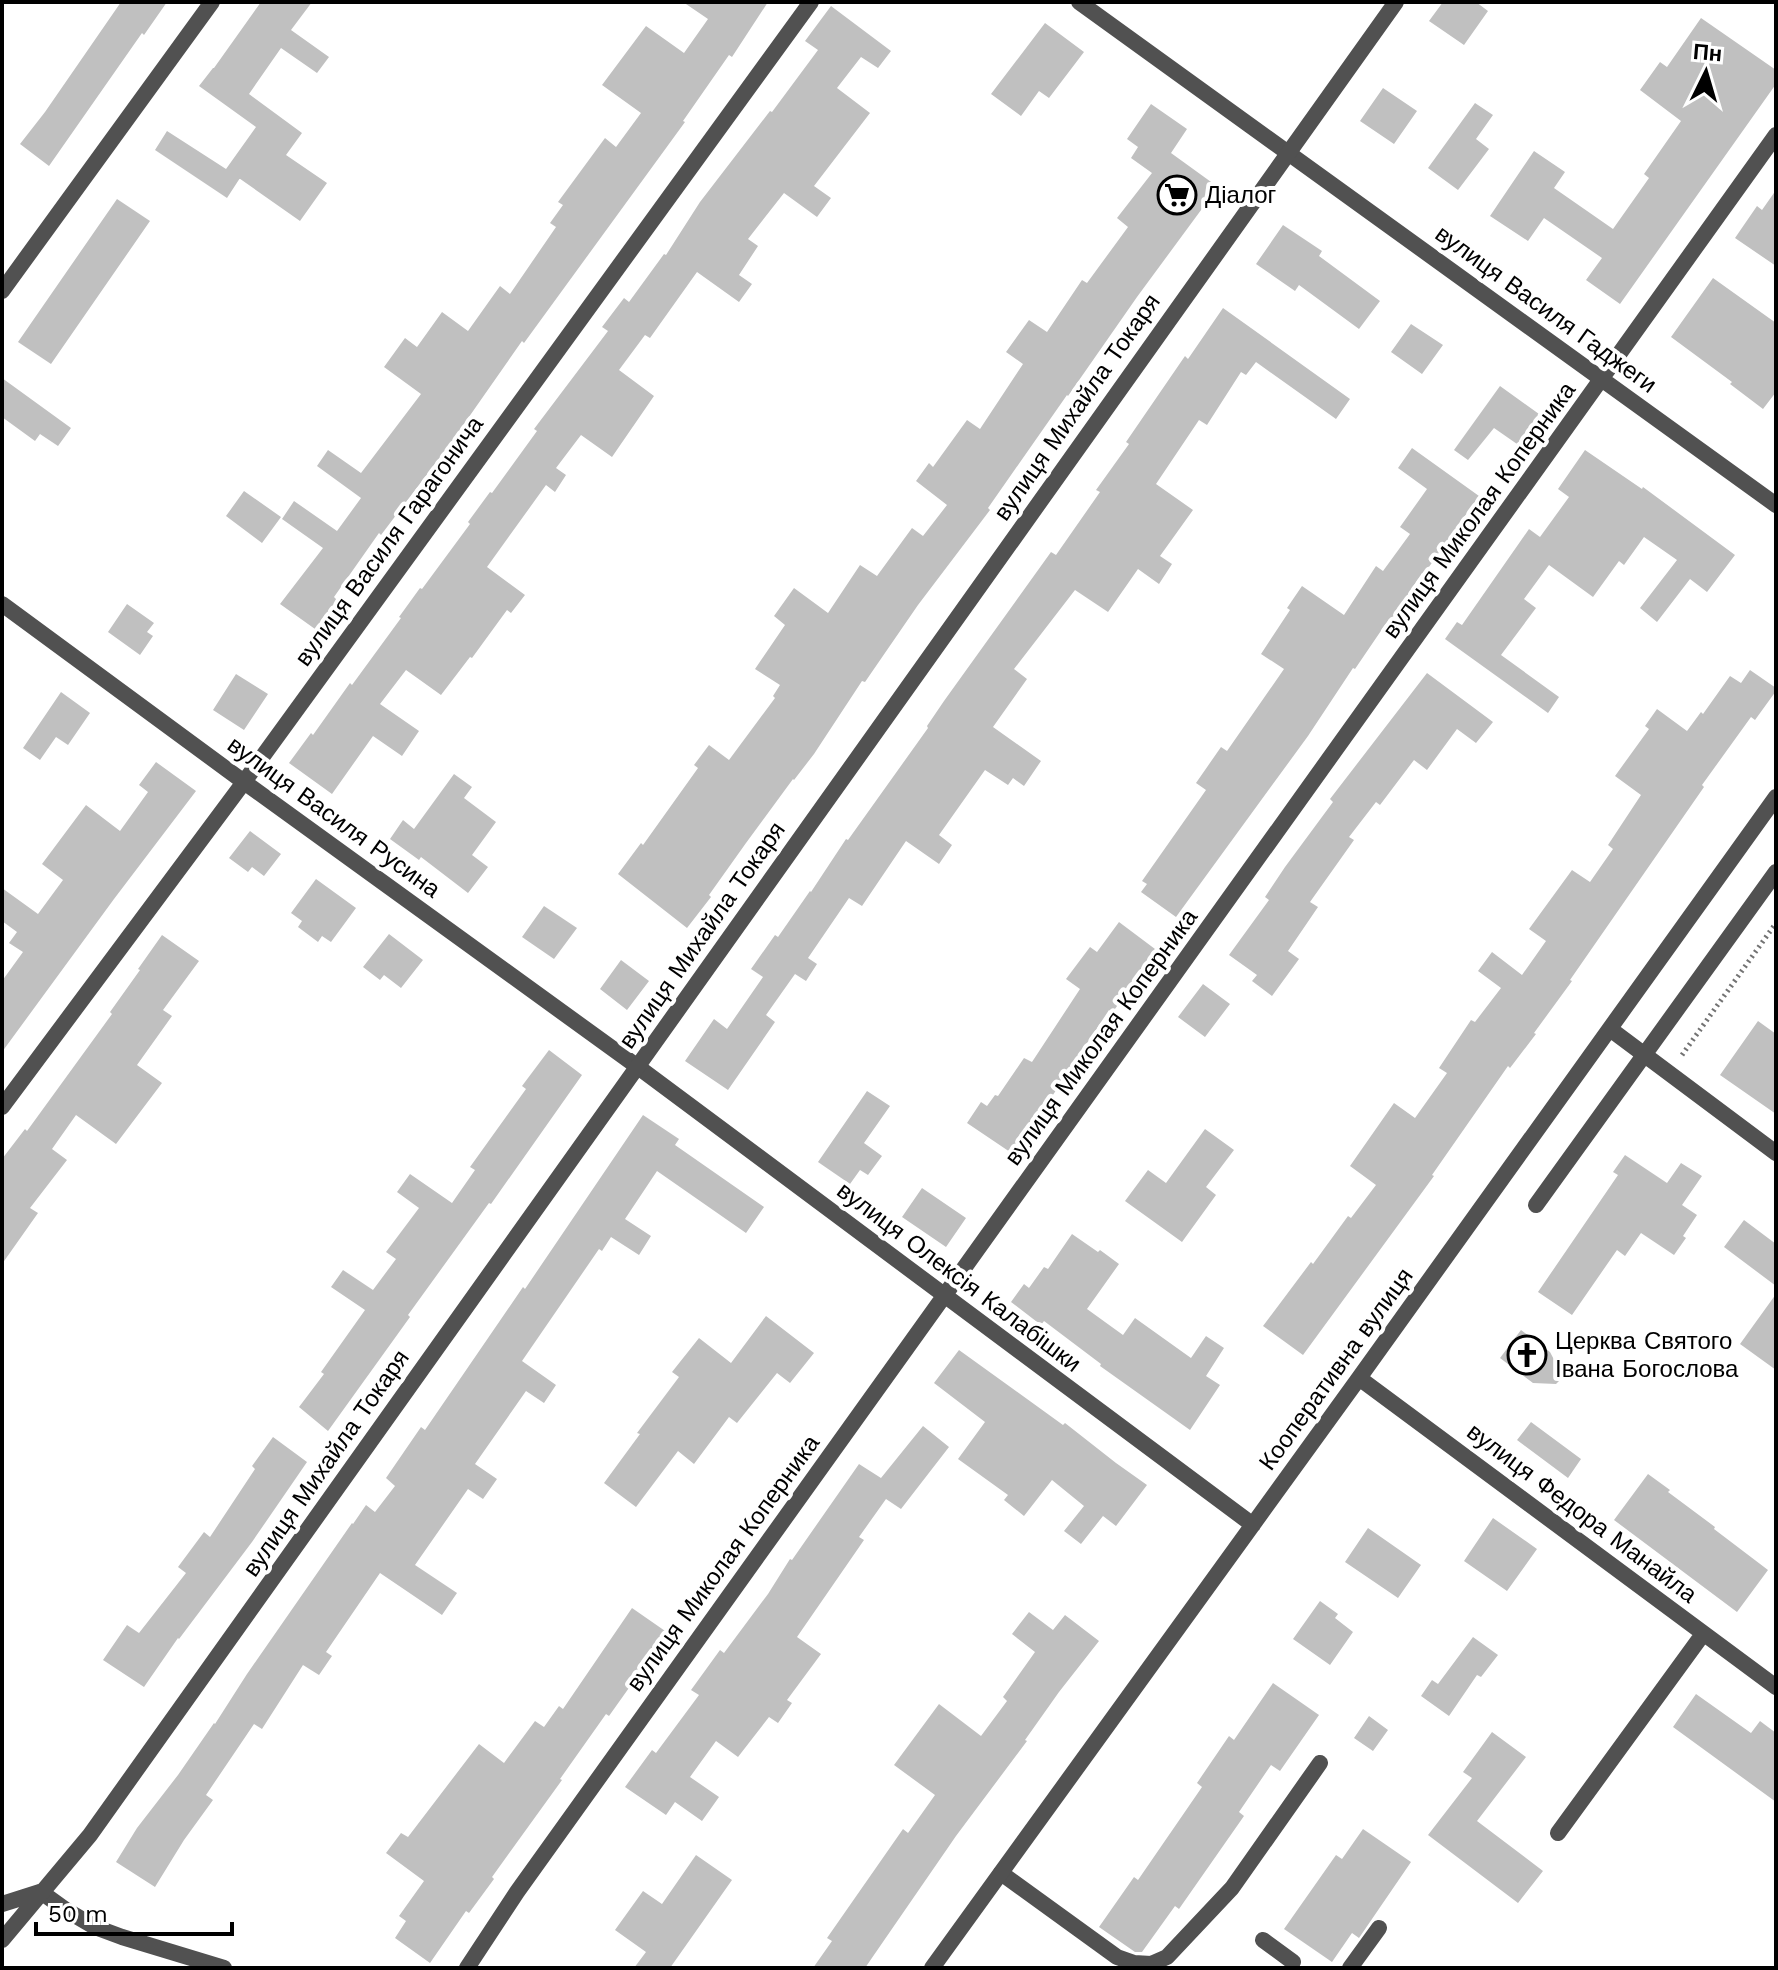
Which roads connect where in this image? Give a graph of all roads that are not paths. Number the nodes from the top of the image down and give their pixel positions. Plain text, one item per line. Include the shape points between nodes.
1 (212, 2) edge
2 (811, 2) edge
3 (1079, 2) edge
4 (1396, 2) edge
5 (1776, 135) edge
6 (1287, 154) junction
7 (2, 291) edge
8 (1603, 378) junction
9 (1776, 505) edge
10 (2, 604) edge
11 (244, 782) junction
12 (1776, 797) edge
13 (1776, 872) edge
14 (1610, 1029) junction
15 (1644, 1054) junction
16 (638, 1067) junction
17 (2, 1107) edge
18 (1776, 1153) edge
19 (1536, 1205) dead end
20 (944, 1296) junction
21 (1359, 1378) junction
22 (1253, 1525) junction
23 (1703, 1634) junction
24 (1776, 1687) edge
25 (1320, 1763) dead end
26 (1558, 1833) dead end
27 (1001, 1873) junction
28 (41, 1892) junction
29 (2, 1904) edge
30 (1379, 1928) dead end
31 (2, 1940) edge
32 (1263, 1940) dead end
33 (1295, 1966) edge
34 (224, 1968) edge
35 (467, 1968) edge
36 (932, 1968) edge
37 (1350, 1968) edge

1 - 7 street
2 - 11 street, вулиця Василя Гарагонича
3 - 6 street, вулиця Василя Гаджеги
4 - 6 street, вулиця Михайла Токаря
5 - 8 street, вулиця Миколая Коперника
6 - 8 street, вулиця Василя Гаджеги
6 - 16 street, вулиця Михайла Токаря
8 - 9 street, вулиця Василя Гаджеги
8 - 20 street, вулиця Миколая Коперника
10 - 11 street, вулиця Василя Русина
11 - 16 street, вулиця Василя Русина
11 - 17 street, вулиця Василя Гарагонича
12 - 14 street, Кооперативна вулиця
13 - 15 street
14 - 15 street
14 - 21 street, Кооперативна вулиця
15 - 18 street
15 - 19 street
16 - 20 street, вулиця Олексія Калабішки
16 - 28 street, вулиця Михайла Токаря via 90,1835
20 - 22 street, вулиця Олексія Калабішки
20 - 35 street, вулиця Миколая Коперника
21 - 22 street, Кооперативна вулиця
21 - 23 street, вулиця Федора Манайла
22 - 27 street, Кооперативна вулиця
23 - 24 street, вулиця Федора Манайла
23 - 26 street
25 - 27 street via 1232,1888 1167,1957 1151,1964 1117,1957
27 - 36 street, Кооперативна вулиця
28 - 29 street
28 - 31 street, вулиця Михайла Токаря
28 - 34 street via 95,1927
30 - 37 street
32 - 33 street

